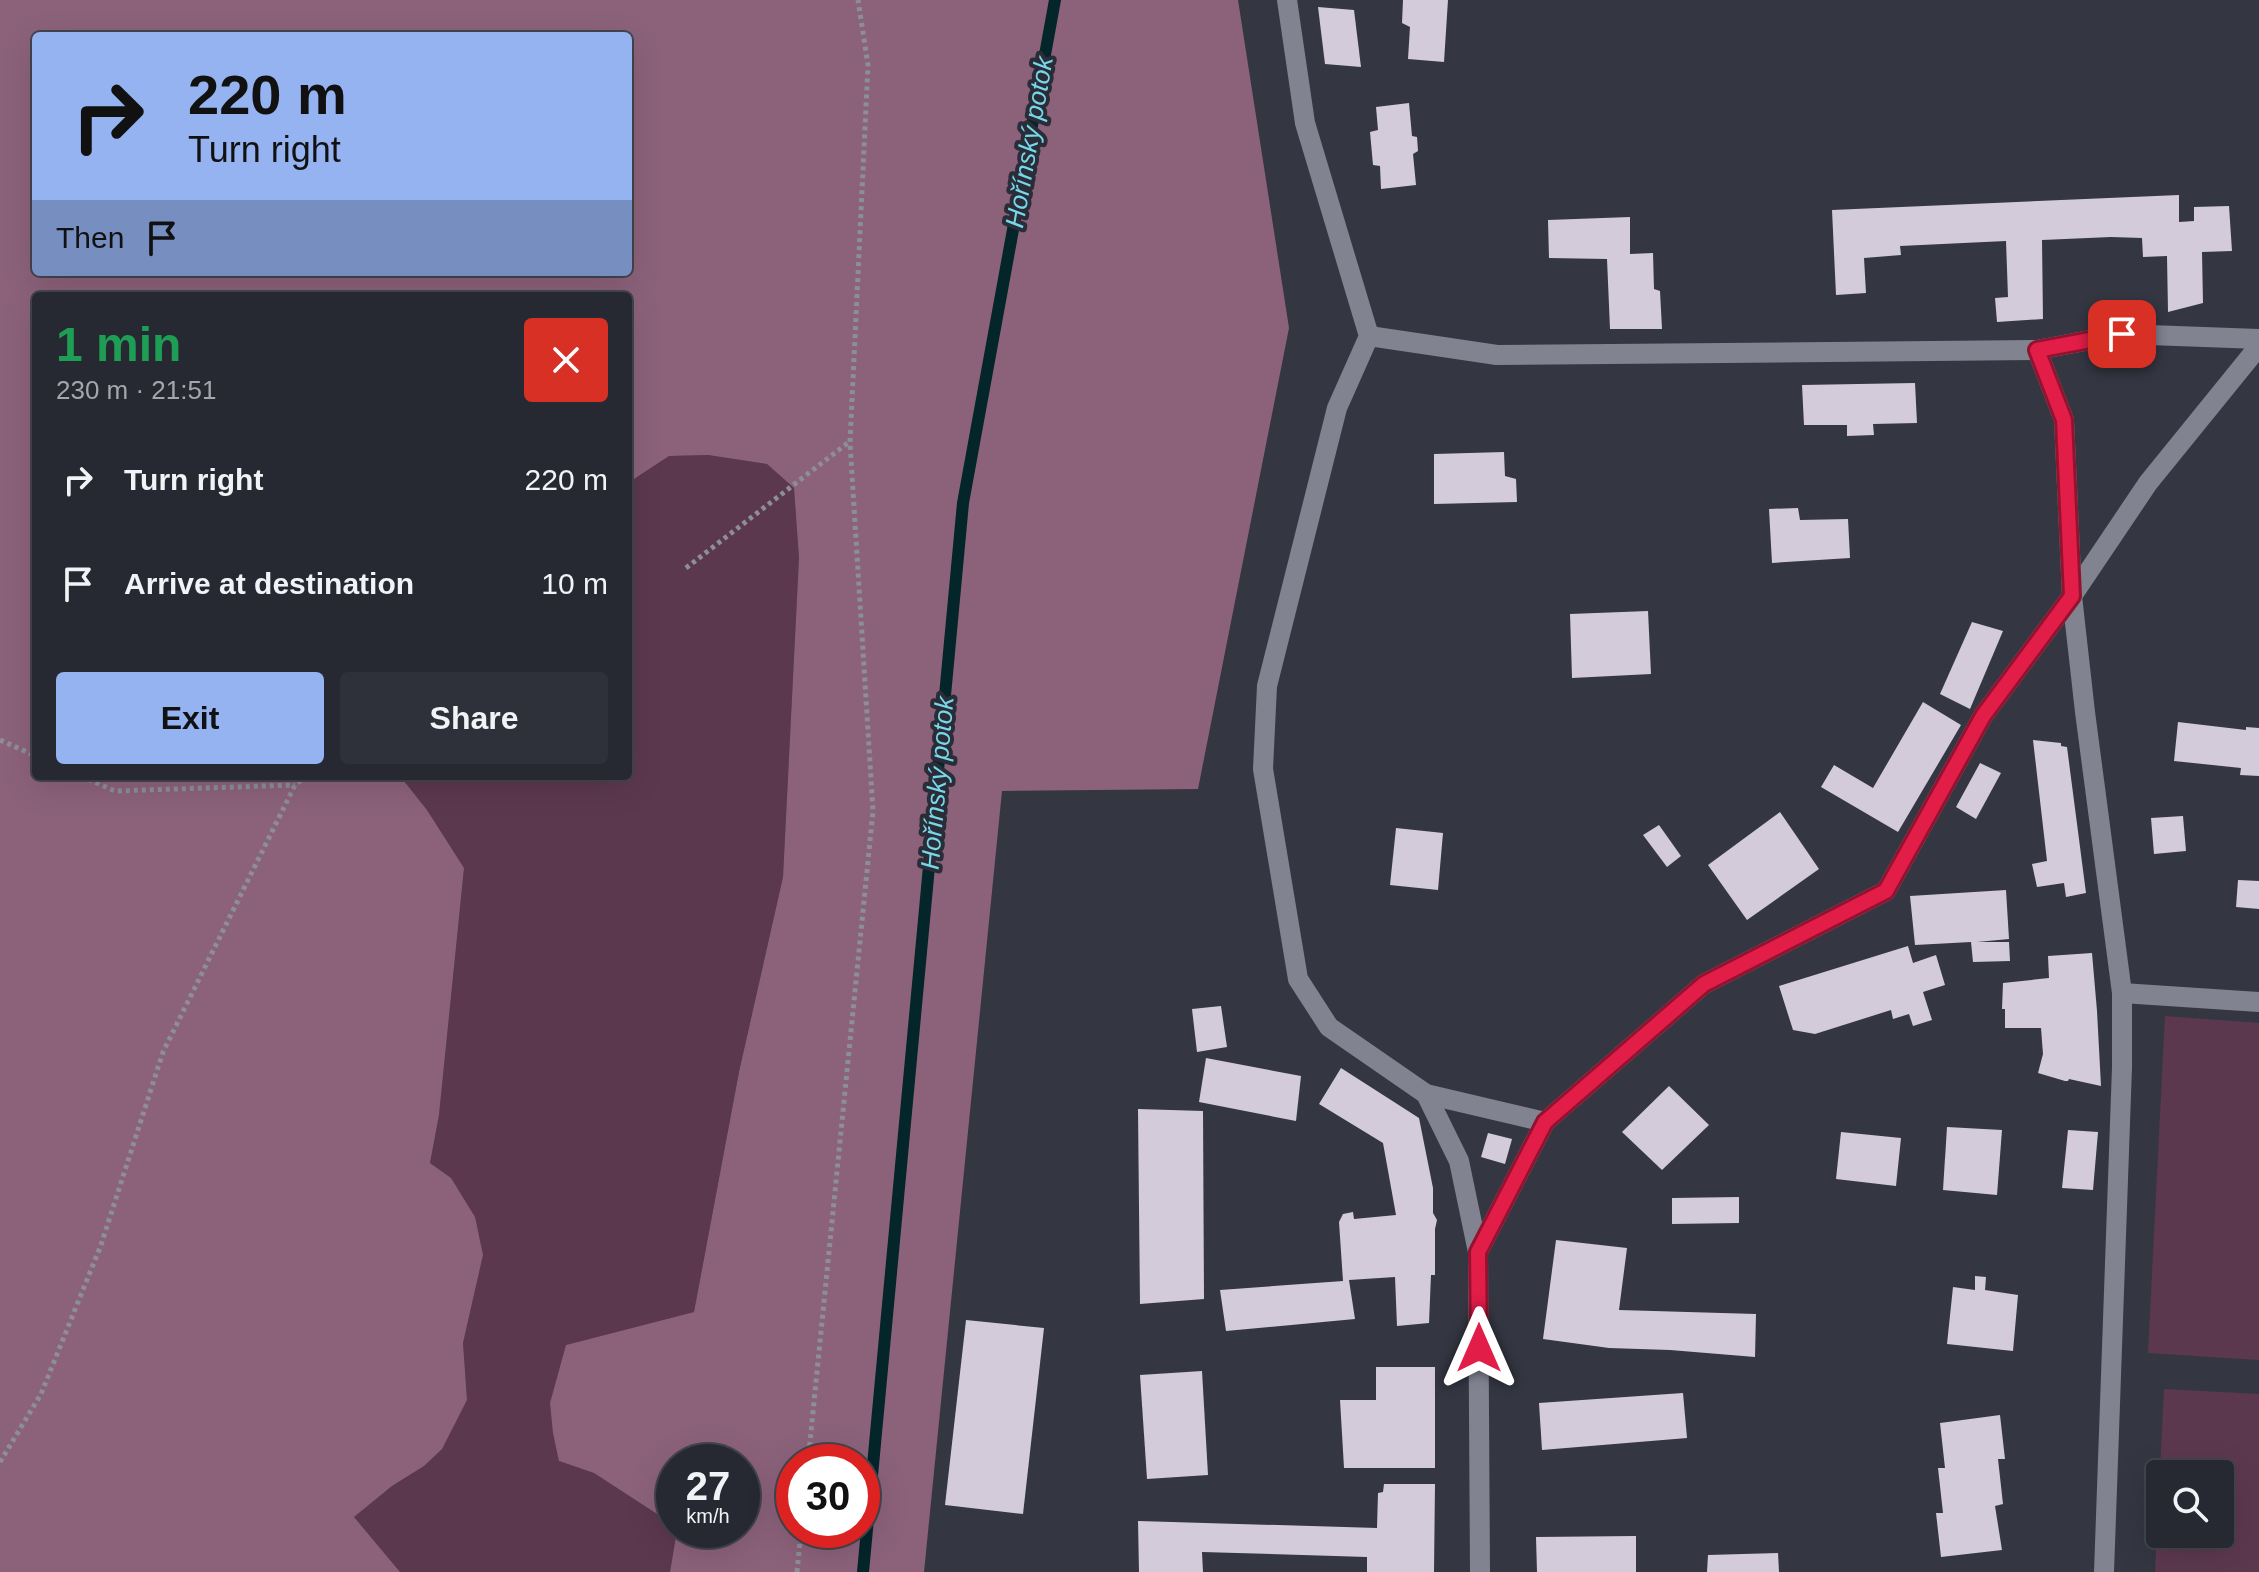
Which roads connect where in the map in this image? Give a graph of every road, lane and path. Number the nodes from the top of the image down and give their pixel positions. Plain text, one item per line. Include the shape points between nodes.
1 (858, 0) edge
2 (1287, 0) edge
3 (1369, 336) junction
4 (2259, 339) edge
5 (2259, 346) edge
6 (2037, 350) junction
7 (850, 442) junction
8 (686, 568) dead end
9 (2072, 596) junction
10 (0, 740) edge
11 (32, 754) edge
12 (90, 780) edge
13 (301, 780) edge
14 (295, 785) junction
15 (2122, 993) junction
16 (2259, 1002) edge
17 (1426, 1094) junction
18 (1545, 1122) junction
19 (1478, 1252) junction
20 (810, 1444) edge
21 (0, 1462) edge
22 (799, 1548) edge
23 (797, 1572) edge
24 (1480, 1572) edge
25 (2104, 1572) edge

1 - 7 path via 868,65
2 - 3 street via 1305,123
3 - 6 street via 1497,355
3 - 17 street via 1337,408 1267,686 1263,769 1298,979 1329,1027
4 - 6 street via 2122,334
5 - 9 street via 2148,483
6 - 9 street via 2064,420
7 - 8 path
7 - 20 path via 873,811
9 - 15 street
9 - 18 street via 1983,716 1886,891 1704,984
10 - 11 path
12 - 14 path via 115,791
13 - 14 path
14 - 21 path via 163,1052 101,1245 41,1394
15 - 16 street
15 - 25 street
17 - 18 street
17 - 19 street via 1459,1161
18 - 19 street
19 - 24 street
22 - 23 path

